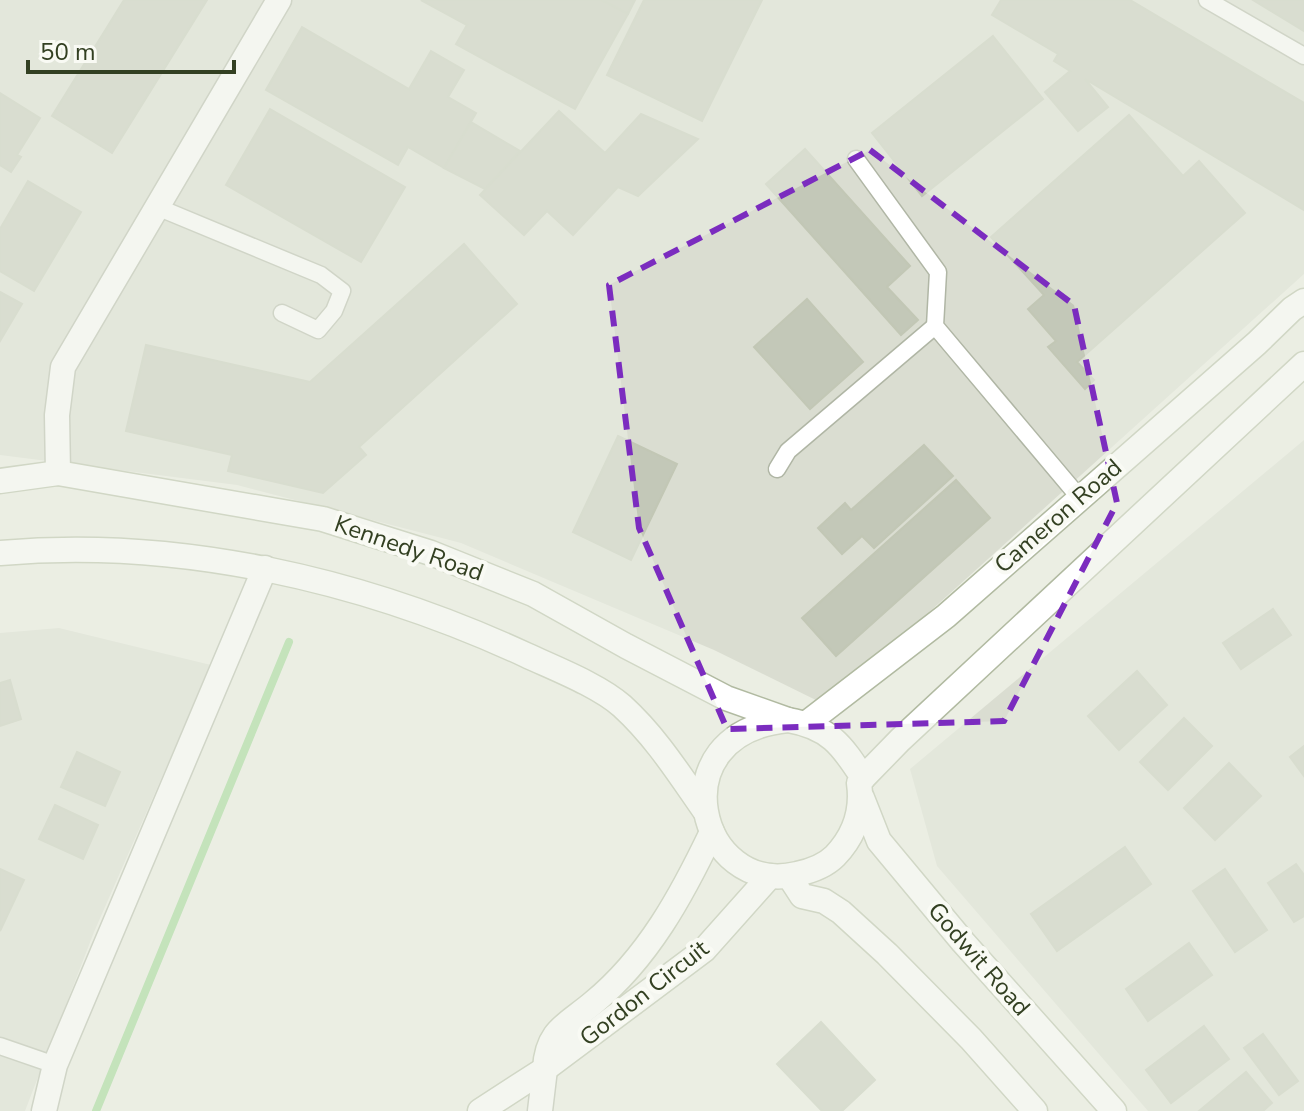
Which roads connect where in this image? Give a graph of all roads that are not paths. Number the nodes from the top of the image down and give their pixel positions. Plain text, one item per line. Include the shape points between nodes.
1 (279, 0) edge
2 (1207, 0) edge
3 (1304, 56) edge
4 (856, 159) dead end
5 (157, 207) junction
6 (1304, 301) edge
7 (282, 313) dead end
8 (935, 326) junction
9 (1304, 364) edge
10 (777, 469) dead end
11 (58, 473) junction
12 (0, 481) edge
13 (1079, 497) junction
14 (0, 553) edge
15 (265, 568) junction
16 (798, 722) junction
17 (862, 787) junction
18 (708, 822) junction
19 (779, 876) junction
20 (0, 1046) edge
21 (55, 1065) junction
22 (545, 1069) junction
23 (44, 1111) edge
24 (480, 1111) edge
25 (540, 1111) edge
26 (1035, 1111) edge
27 (1114, 1111) edge

1 - 5 main road
2 - 3 lane
4 - 8 lane via 938,272
5 - 7 lane via 321,275 342,291 318,330
5 - 11 main road via 63,367
6 - 13 main road, Cameron Road
8 - 10 lane via 788,451
8 - 13 lane
9 - 17 main road via 900,740
11 - 12 main road, Kennedy Road
11 - 16 main road, Kennedy Road via 323,519 431,553 533,594 726,698
13 - 16 main road, Cameron Road via 946,616
14 - 15 main road via 139,552
15 - 18 main road via 385,600 478,633 620,704 660,744
15 - 21 main road
16 - 17 main road via 837,741
16 - 18 main road via 765,722 725,745 705,788
17 - 19 main road via 858,819 832,859 812,871
17 - 27 main road, Godwit Road via 879,841
18 - 19 main road via 741,865
18 - 22 main road, Gordon Circuit via 682,894 644,949 592,1004 559,1029 546,1053
19 - 22 main road, Gordon Circuit via 704,950
19 - 26 main road via 802,896 841,912 887,954
20 - 21 lane
21 - 23 main road
22 - 24 main road, Gordon Circuit
22 - 25 main road

